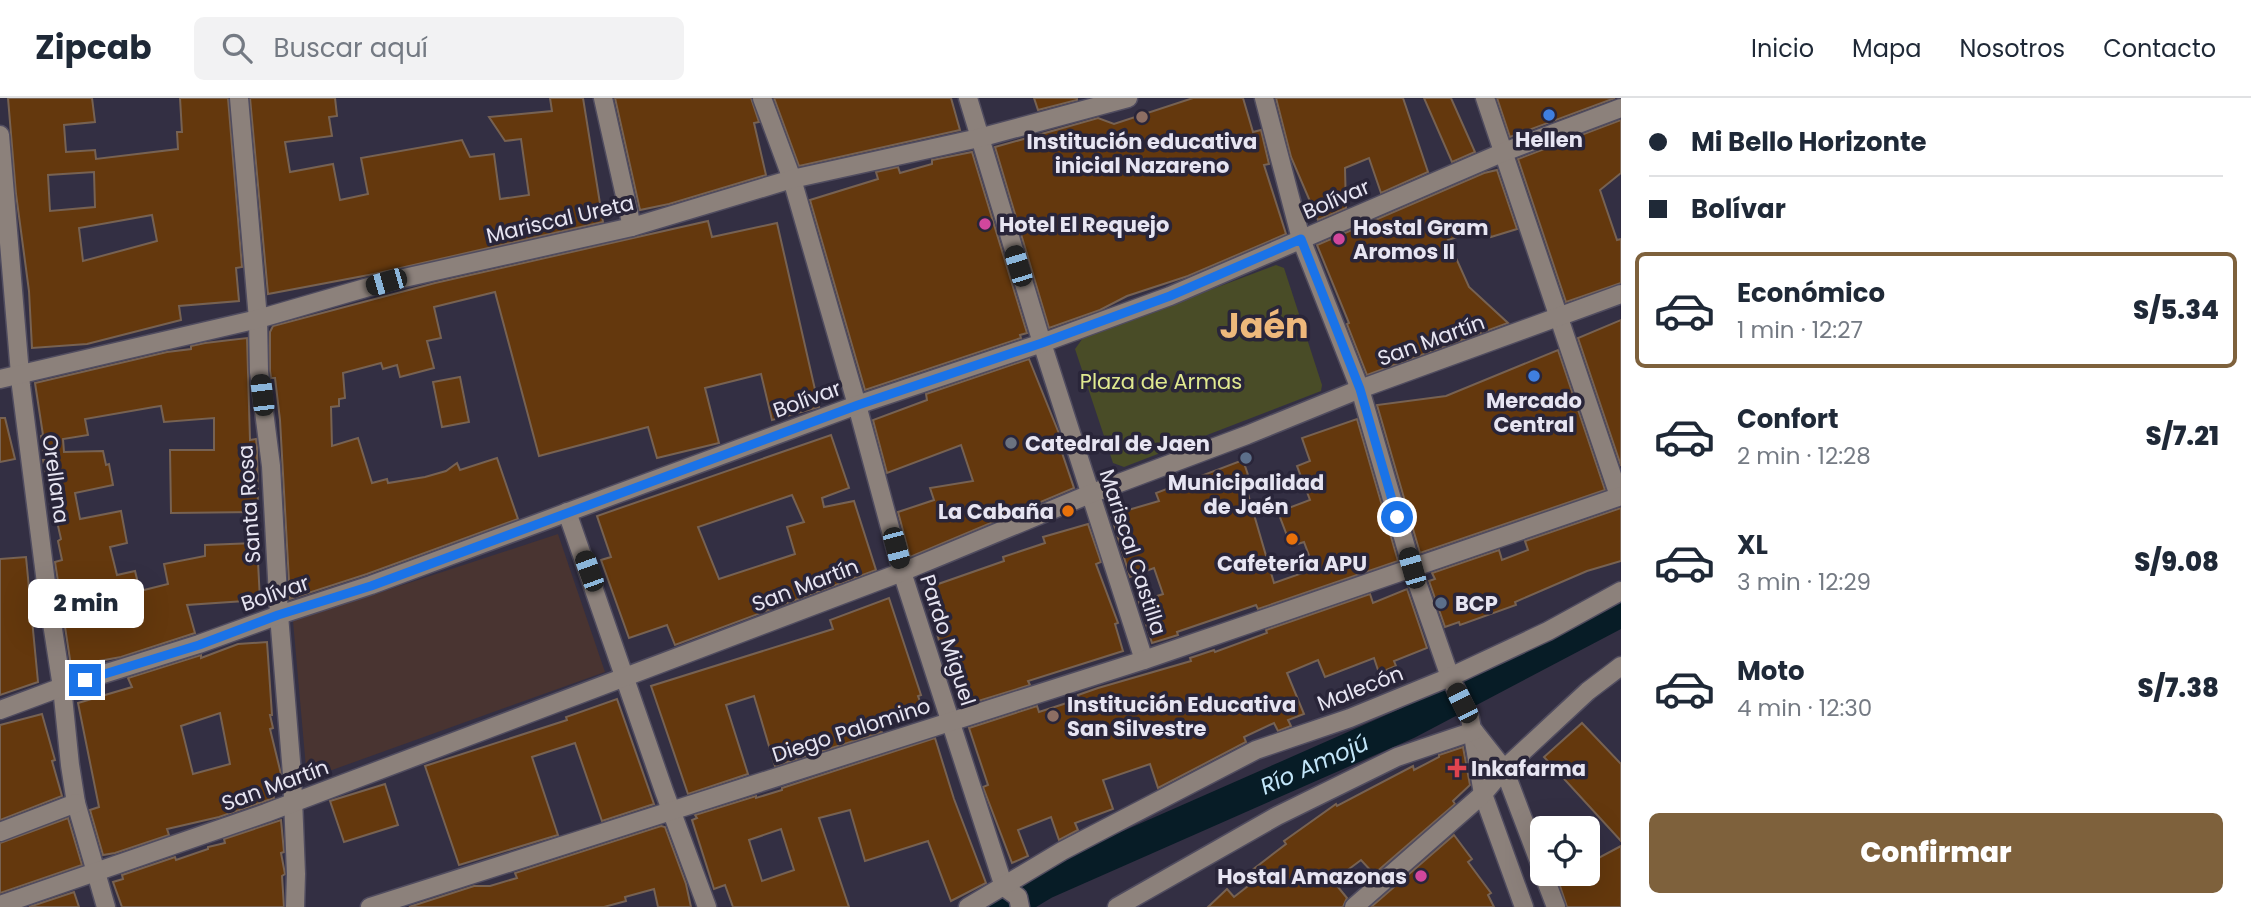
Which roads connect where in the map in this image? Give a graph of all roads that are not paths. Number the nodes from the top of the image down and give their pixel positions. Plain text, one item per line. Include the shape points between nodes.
1 (239, 98) edge
2 (603, 98) edge
3 (762, 98) edge
4 (968, 98) edge
5 (1128, 98) edge
6 (1264, 98) edge
7 (1485, 98) edge
8 (1621, 107) edge
9 (0, 135) edge
10 (979, 138) junction
11 (1504, 152) junction
12 (792, 179) junction
13 (632, 227) junction
14 (4, 234) edge
15 (1301, 239) junction
16 (1621, 294) edge
17 (1560, 317) junction
18 (258, 319) junction
19 (1042, 343) junction
20 (21, 373) junction
21 (0, 379) edge
22 (1360, 389) junction
23 (858, 405) junction
24 (1090, 494) junction
25 (1620, 496) edge
26 (567, 512) junction
27 (1412, 568) junction
28 (902, 572) junction
29 (1621, 591) edge
30 (278, 615) junction
31 (1144, 660) junction
32 (1621, 666) edge
33 (624, 677) junction
34 (1452, 682) junction
35 (62, 687) junction
36 (0, 710) edge
37 (951, 722) junction
38 (1472, 725) junction
39 (1504, 768) junction
40 (1483, 794) junction
41 (76, 803) junction
42 (293, 803) junction
43 (672, 812) junction
44 (0, 831) edge
45 (1530, 837) edge
46 (97, 872) junction
47 (1548, 886) edge
48 (1014, 897) edge
49 (0, 905) edge
50 (106, 907) edge
51 (295, 907) edge
52 (370, 907) edge
53 (708, 907) edge
54 (968, 907) edge
55 (1117, 907) edge
56 (1354, 907) edge
57 (1524, 907) edge
58 (1556, 907) edge

1 - 18 street, Santa Rosa
2 - 13 street
3 - 12 street, Pardo Miguel
4 - 10 street, Mariscal Castilla
5 - 10 street, Mariscal Ureta
6 - 15 street
7 - 11 street
8 - 11 street, Bolívar
9 - 14 street, Orellana
10 - 12 street, Mariscal Ureta
10 - 19 street, Mariscal Castilla
11 - 15 street, Bolívar
11 - 17 street
12 - 13 street, Mariscal Ureta
12 - 23 street, Pardo Miguel
13 - 18 street, Mariscal Ureta via 386,282
14 - 20 street, Orellana
15 - 19 street, Bolívar via 1170,296
15 - 22 street
16 - 17 street, San Martín
17 - 22 street, San Martín
17 - 25 street
18 - 20 street, Mariscal Ureta
18 - 30 street, Santa Rosa
19 - 23 street, Bolívar
19 - 24 street, Mariscal Castilla
20 - 21 street, Mariscal Ureta
20 - 35 street, Orellana
22 - 24 street, San Martín
22 - 27 street
23 - 26 street, Bolívar
23 - 28 street, Pardo Miguel
24 - 28 street, San Martín
24 - 31 street, Mariscal Castilla
25 - 27 street, Diego Palomino
26 - 30 street, Bolívar via 371,586
26 - 33 street
27 - 31 street, Diego Palomino
27 - 34 street
28 - 33 street, San Martín
28 - 37 street, Pardo Miguel
29 - 34 street, Malecón
30 - 35 street, Bolívar
30 - 42 street, Santa Rosa
31 - 37 street, Diego Palomino
32 - 39 street
33 - 42 street, San Martín
33 - 43 street
34 - 38 street
34 - 48 street, Malecón via 1256,750 1062,851
35 - 36 street, Bolívar
35 - 41 street, Orellana
37 - 43 street, Diego Palomino
37 - 48 street, Pardo Miguel
38 - 39 street
38 - 40 street
38 - 55 street via 1277,816
39 - 40 street
39 - 45 street
40 - 56 street
40 - 57 street
41 - 44 street
41 - 46 street, Orellana
42 - 46 street, San Martín
42 - 51 street, Santa Rosa
43 - 52 street, Diego Palomino
43 - 53 street
46 - 49 street, San Martín
46 - 50 street, Orellana
47 - 58 street
48 - 54 street, Malecón

